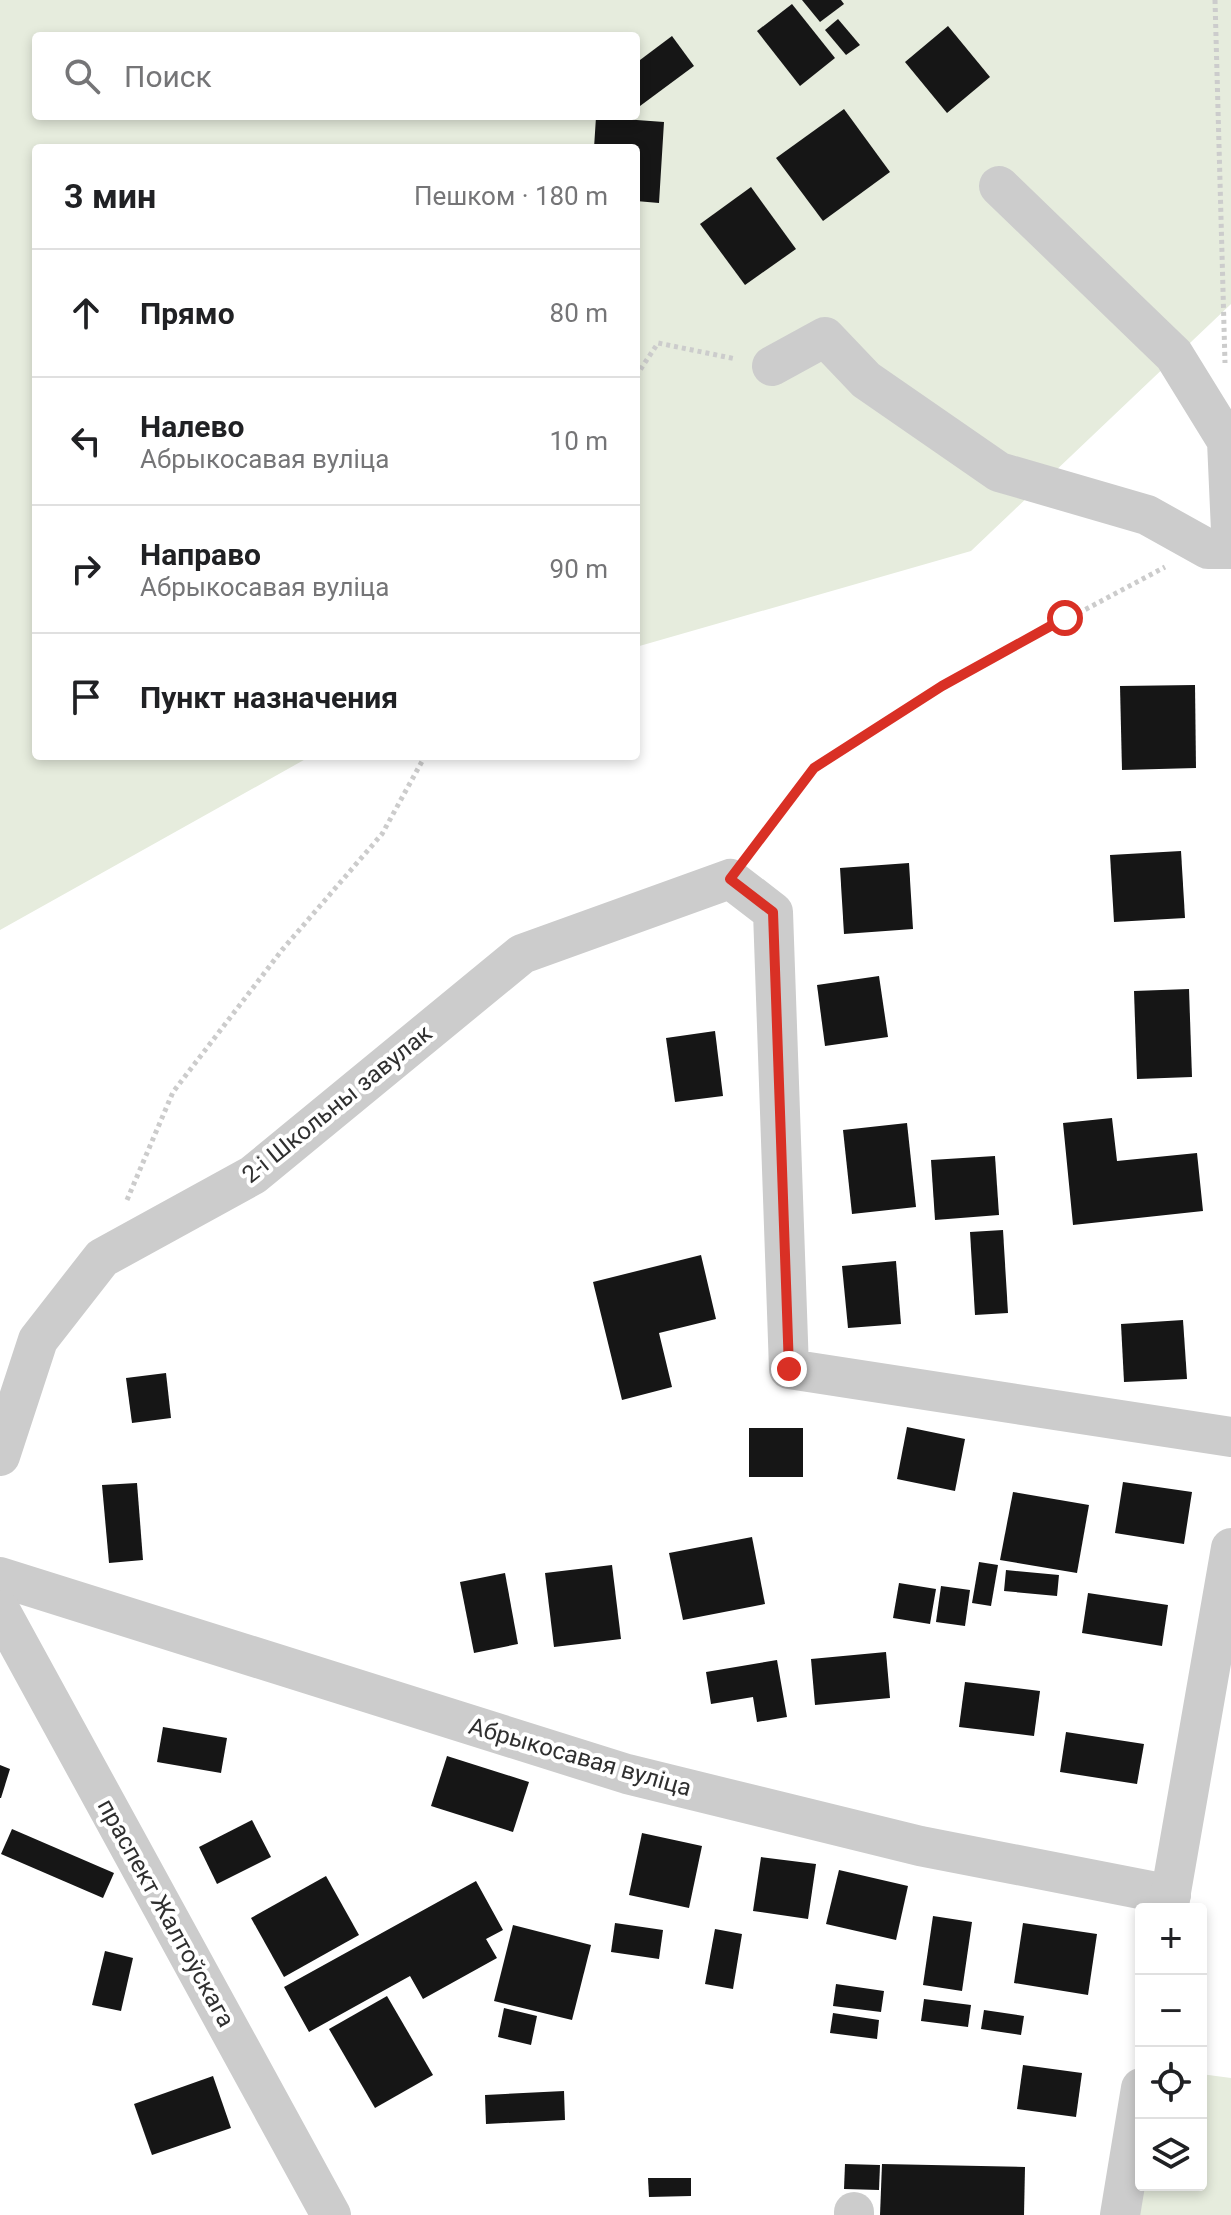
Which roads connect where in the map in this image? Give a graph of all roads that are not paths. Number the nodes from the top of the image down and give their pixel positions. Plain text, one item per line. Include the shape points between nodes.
1 (999, 186) dead end
2 (772, 366) road end
3 (1223, 543) edge
4 (1231, 1437) edge
5 (0, 1456) edge
6 (1231, 1548) edge
7 (0, 1577) edge
8 (0, 1610) edge
9 (1225, 1616) edge
10 (1170, 1902) edge
11 (1136, 2119) edge
12 (331, 2215) edge
13 (1120, 2215) edge

1 - 3 street via 1174,355 1227,441
2 - 3 street via 825,337 866,380 999,472
4 - 5 street, 2-і Школьны завулак via 789,1369 773,912 730,879 522,954 253,1175 102,1258 38,1340
6 - 9 street, Абрыкосавая вуліца
7 - 10 street, Абрыкосавая вуліца via 627,1774
8 - 12 street, праспект Жалтоўскага
9 - 10 street, Абрыкосавая вуліца
11 - 13 street

